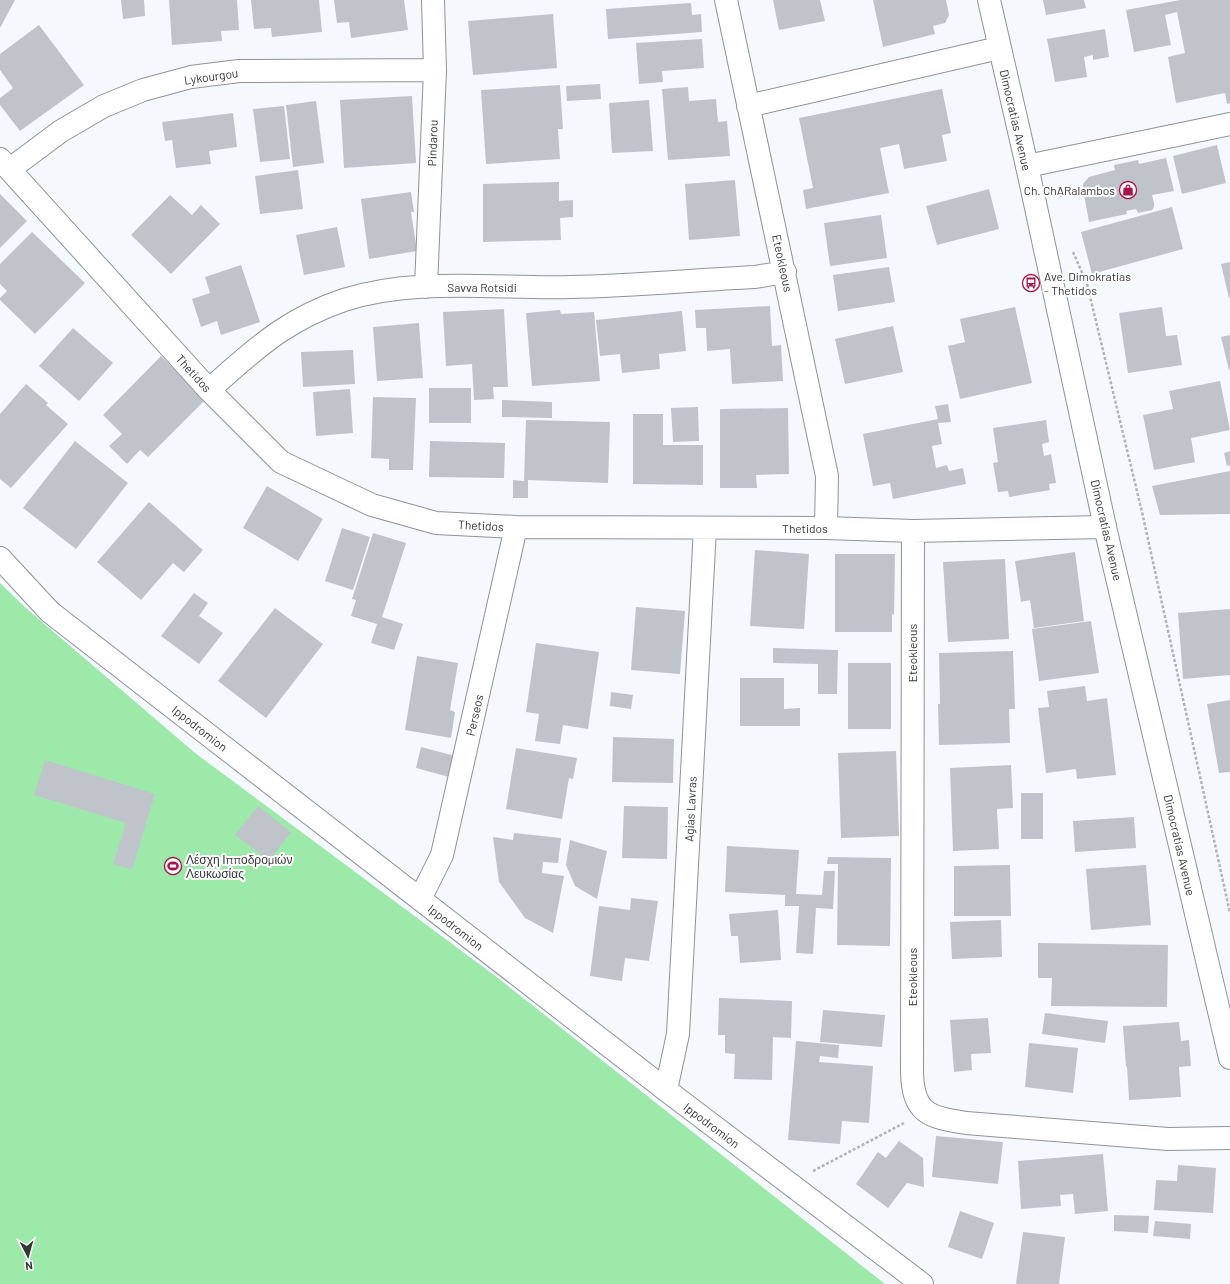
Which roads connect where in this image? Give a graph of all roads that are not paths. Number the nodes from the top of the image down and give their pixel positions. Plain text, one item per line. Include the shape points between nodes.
1 (433, 0) edge
2 (726, 0) edge
3 (989, 0) edge
4 (999, 48) junction
5 (435, 70) junction
6 (748, 106) junction
7 (1230, 124) edge
8 (5, 164) edge
9 (1027, 166) junction
10 (784, 272) junction
11 (426, 286) junction
12 (209, 390) junction
13 (516, 527) junction
14 (1105, 527) junction
15 (705, 528) junction
16 (826, 528) junction
17 (913, 531) junction
18 (0, 558) edge
19 (420, 899) junction
20 (1230, 1058) edge
21 (666, 1090) junction
22 (1230, 1138) edge
23 (922, 1284) edge

1 - 5 street, Pindarou
2 - 6 street, Eteokleous
3 - 4 street, Dimocratias Avenue
4 - 6 street
4 - 9 street, Dimocratias Avenue
5 - 8 street, Lykourgou via 239,71 190,77 143,90 104,106
5 - 11 street, Pindarou
6 - 10 street, Eteokleous
7 - 9 street
8 - 12 street, Thetidos
9 - 14 street, Dimocratias Avenue
10 - 11 street, Savva Rotsidi via 755,277 570,287
10 - 16 street, Eteokleous via 827,476
11 - 12 street, Savva Rotsidi via 383,291 351,299 311,315 279,331
12 - 13 street, Thetidos via 281,462 372,505 436,523
13 - 15 street, Thetidos
13 - 19 street, Perseos via 442,855
14 - 17 street, Thetidos
14 - 20 street, Dimocratias Avenue
15 - 16 street, Thetidos
15 - 21 street, Agias Lavras via 678,1034
16 - 17 street, Thetidos
17 - 22 street, Eteokleous via 912,1087 916,1099 926,1112 939,1118 974,1123 1168,1139
18 - 19 street, Ippodromion via 50,612
19 - 21 street, Ippodromion
21 - 23 street, Ippodromion

